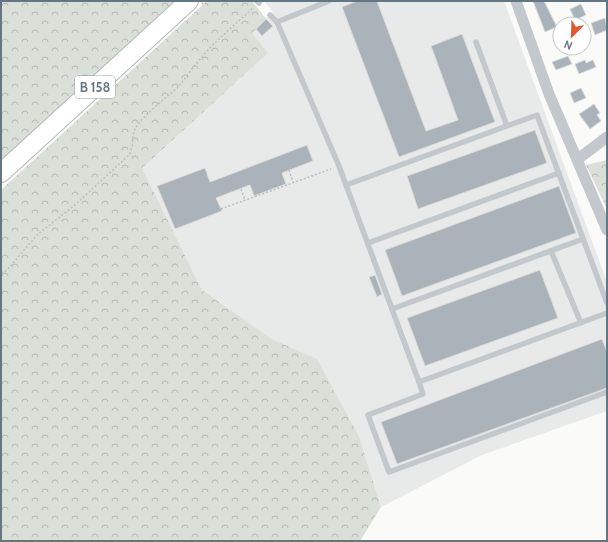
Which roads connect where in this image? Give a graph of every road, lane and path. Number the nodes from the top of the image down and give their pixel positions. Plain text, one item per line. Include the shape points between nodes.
1 (189, 1) edge
2 (329, 1) edge
3 (516, 1) edge
4 (258, 2) edge
5 (270, 15) dead end
6 (277, 22) junction
7 (476, 42) dead end
8 (507, 126) junction
9 (607, 137) edge
10 (578, 159) junction
11 (339, 166) junction
12 (289, 170) dead end
13 (1, 173) edge
14 (559, 173) junction
15 (294, 182) junction
16 (346, 186) junction
17 (241, 189) dead end
18 (245, 200) junction
19 (221, 209) dead end
20 (607, 230) edge
21 (584, 239) junction
22 (368, 243) junction
23 (551, 251) junction
24 (1, 273) edge
25 (607, 303) edge
26 (392, 310) junction
27 (607, 314) edge
28 (581, 323) junction
29 (419, 382) junction
30 (607, 392) edge

1 - 13 main road, B 158
2 - 6 lane
3 - 10 street via 549,94
4 - 24 path via 202,56 181,83 135,128 134,146 129,155 76,204 37,235 13,264
5 - 6 lane
6 - 11 lane
7 - 8 lane
8 - 14 lane via 538,115
8 - 16 lane
9 - 10 street
10 - 20 street
11 - 15 path
11 - 16 lane
12 - 15 path
14 - 21 lane
14 - 22 lane
15 - 18 path
16 - 22 lane
17 - 18 path
18 - 19 path
21 - 23 lane
21 - 25 lane
22 - 26 lane
23 - 26 lane
23 - 28 lane
26 - 29 lane
27 - 28 lane
28 - 29 lane
29 - 30 lane via 423,394 368,415 389,472

